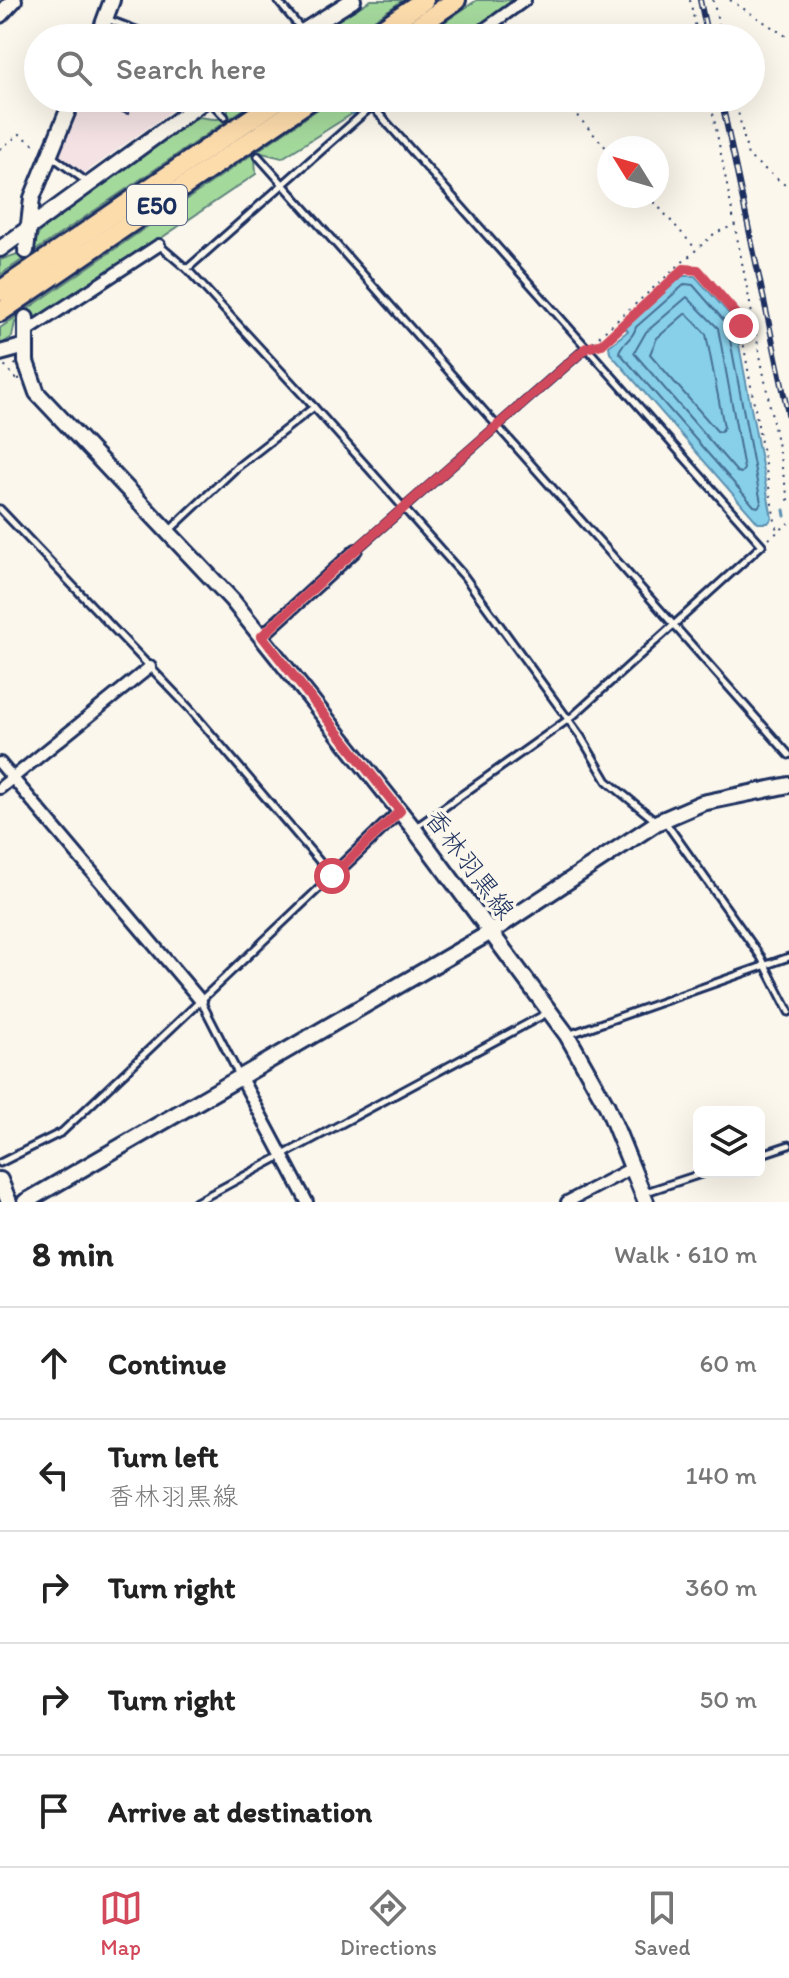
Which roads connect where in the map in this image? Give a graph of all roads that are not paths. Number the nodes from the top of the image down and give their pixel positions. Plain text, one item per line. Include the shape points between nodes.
1 (14, 0) edge
2 (112, 0) edge
3 (277, 0) edge
4 (353, 0) edge
5 (424, 0) edge
6 (456, 0) edge
7 (525, 0) edge
8 (0, 15) edge
9 (106, 19) junction
10 (104, 24) edge
11 (119, 24) edge
12 (295, 24) edge
13 (318, 24) edge
14 (389, 24) edge
15 (421, 24) edge
16 (492, 24) edge
17 (67, 112) edge
18 (189, 112) edge
19 (221, 112) edge
20 (261, 112) edge
21 (293, 112) edge
22 (358, 112) edge
23 (377, 112) edge
24 (225, 117) dead end
25 (49, 154) junction
26 (258, 156) dead end
27 (284, 182) junction
28 (89, 185) junction
29 (27, 231) junction
30 (159, 245) joint
31 (0, 249) edge
32 (26, 251) dead end
33 (187, 269) junction
34 (0, 291) edge
35 (0, 312) edge
36 (26, 332) junction
37 (586, 348) junction
38 (0, 353) edge
39 (314, 407) junction
40 (498, 425) junction
41 (404, 508) junction
42 (0, 509) edge
43 (167, 532) junction
44 (356, 550) joint
45 (676, 626) junction
46 (262, 636) junction
47 (150, 667) junction
48 (568, 720) junction
49 (789, 755) edge
50 (0, 763) edge
51 (12, 778) junction
52 (789, 785) edge
53 (0, 788) edge
54 (400, 811) junction
55 (660, 821) junction
56 (414, 829) junction
57 (332, 876) junction
58 (491, 932) junction
59 (789, 957) edge
60 (765, 964) junction
61 (201, 1001) junction
62 (550, 1012) junction
63 (789, 1012) edge
64 (567, 1035) junction
65 (241, 1078) junction
66 (789, 1145) edge
67 (765, 1153) edge
68 (283, 1156) junction
69 (0, 1163) edge
70 (632, 1168) junction
71 (693, 1178) edge
72 (0, 1180) edge
73 (644, 1198) edge
74 (9, 1202) edge
75 (25, 1202) edge
76 (196, 1202) edge
77 (307, 1202) edge
78 (567, 1202) edge

1 - 8 main road
2 - 9 main road
3 - 12 lane
4 - 13 main road
5 - 14 highway
6 - 15 highway
7 - 16 street
9 - 10 main road
9 - 11 lane
17 - 25 main road
18 - 28 main road
19 - 24 lane
20 - 34 highway, E50
21 - 35 highway, E50
22 - 27 lane
23 - 37 lane
25 - 28 lane
25 - 29 main road via 32,198
26 - 27 lane
27 - 33 lane
27 - 40 lane
28 - 29 main road
29 - 31 main road
29 - 32 main road
30 - 33 lane
30 - 36 street
33 - 39 lane
36 - 38 main road
36 - 43 main road, 香林羽黒線 via 30,378 42,401
37 - 40 lane
37 - 45 lane via 762,545
39 - 41 lane
39 - 43 lane via 236,468
40 - 41 lane
40 - 45 lane
41 - 44 lane
41 - 48 lane via 464,576
42 - 47 lane
43 - 46 main road, 香林羽黒線
44 - 46 street
45 - 48 lane
45 - 49 lane
46 - 54 main road, 香林羽黒線
47 - 51 street
47 - 57 lane
48 - 55 lane via 607,781
48 - 56 lane
50 - 51 street
51 - 53 street
51 - 61 street
52 - 55 main road via 702,803
54 - 56 main road, 香林羽黒線
54 - 57 street
55 - 58 main road
55 - 60 lane
56 - 58 main road, 香林羽黒線
57 - 61 lane
58 - 62 main road, 香林羽黒線
58 - 65 main road
59 - 60 lane
60 - 63 lane
60 - 64 lane
61 - 65 lane
61 - 69 lane via 62,1132
62 - 64 main road, 香林羽黒線
62 - 68 lane
64 - 70 main road, 香林羽黒線 via 607,1106
65 - 68 street
65 - 75 main road
66 - 67 lane
68 - 76 lane
68 - 77 street
70 - 73 main road, 香林羽黒線
70 - 78 street
71 - 73 lane
72 - 74 main road

